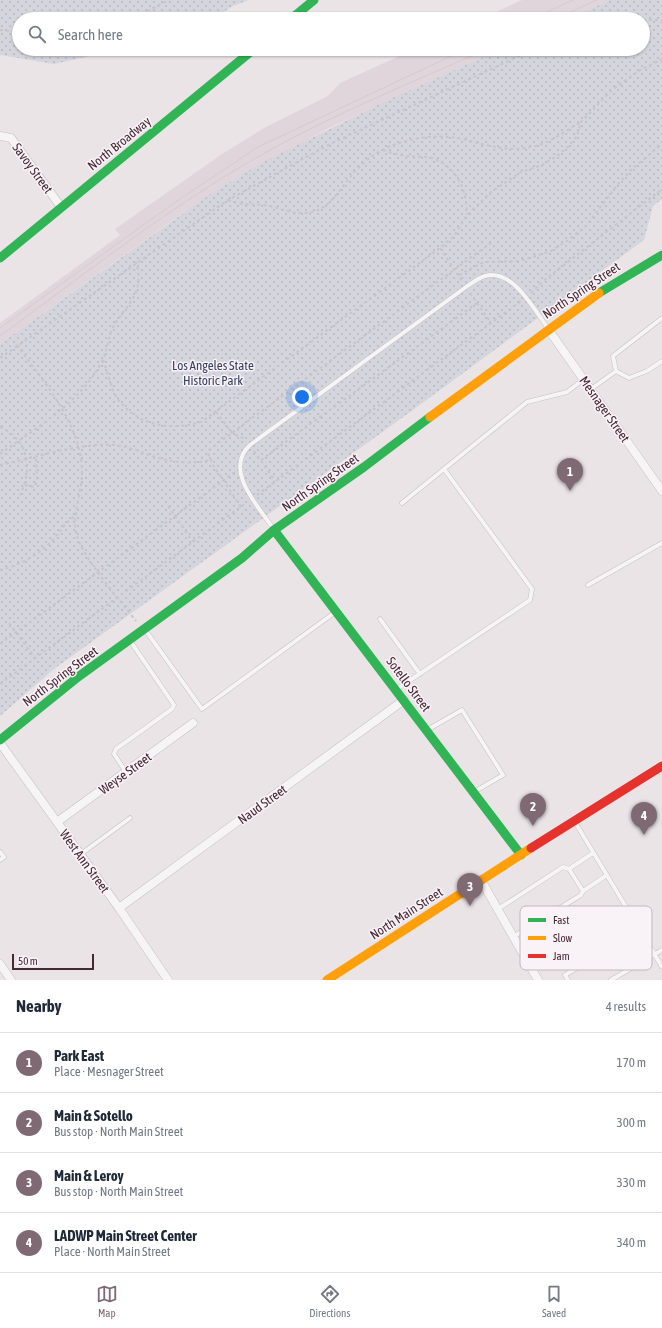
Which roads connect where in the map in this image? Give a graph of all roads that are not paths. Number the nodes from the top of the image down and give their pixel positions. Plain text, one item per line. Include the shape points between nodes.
1 (314, 0) edge
2 (299, 12) edge
3 (246, 56) edge
4 (0, 136) edge
5 (61, 208) junction
6 (662, 256) edge
7 (0, 258) edge
8 (662, 318) edge
9 (548, 329) junction
10 (662, 361) edge
11 (616, 371) junction
12 (585, 379) junction
13 (591, 389) junction
14 (444, 469) junction
15 (662, 491) edge
16 (402, 503) dead end
17 (274, 530) junction
18 (662, 543) edge
19 (588, 585) dead end
20 (337, 611) junction
21 (380, 619) dead end
22 (143, 630) junction
23 (130, 640) junction
24 (420, 674) junction
25 (396, 689) junction
26 (404, 700) junction
27 (193, 723) dead end
28 (427, 730) junction
29 (0, 740) edge
30 (0, 743) edge
31 (662, 766) edge
32 (126, 772) junction
33 (474, 792) junction
34 (130, 818) dead end
35 (574, 820) junction
36 (57, 822) junction
37 (0, 852) edge
38 (593, 852) junction
39 (81, 854) junction
40 (521, 854) junction
41 (0, 860) edge
42 (570, 869) junction
43 (607, 875) junction
44 (481, 880) junction
45 (582, 893) junction
46 (561, 906) edge
47 (625, 906) edge
48 (119, 908) junction
49 (497, 909) junction
50 (520, 932) edge
51 (513, 936) junction
52 (520, 948) edge
53 (662, 950) edge
54 (652, 951) edge
55 (654, 954) junction
56 (0, 964) edge
57 (662, 967) edge
58 (532, 970) edge
59 (573, 970) edge
60 (628, 970) edge
61 (11, 980) edge
62 (168, 980) edge
63 (327, 980) edge
64 (538, 980) edge
65 (568, 980) edge
66 (611, 980) edge

1 - 2 main road
3 - 5 main road, North Broadway
4 - 5 street, Savoy Street via 11,138
5 - 7 main road, North Broadway
6 - 9 main road, North Spring Street via 603,290
8 - 11 lane via 613,356
9 - 12 street, Mesnager Street
9 - 17 main road, North Spring Street via 364,467
9 - 17 lane via 511,281 495,275 486,275 250,445 242,455 240,470 245,488
10 - 11 lane via 647,371 629,378
11 - 13 lane
12 - 13 street, Mesnager Street
12 - 14 lane via 567,392 527,402
13 - 15 street, Mesnager Street
14 - 16 lane
14 - 24 lane via 532,589 530,600
17 - 20 main road, Sotello Street
17 - 22 main road, North Spring Street via 242,558
18 - 19 lane
20 - 22 lane via 202,709
20 - 25 main road, Sotello Street
21 - 24 lane
22 - 23 main road, North Spring Street
23 - 29 main road, North Spring Street via 78,677
23 - 32 lane via 174,705 116,749 114,754
24 - 25 lane
25 - 26 main road, Sotello Street
26 - 28 main road, Sotello Street
26 - 48 street, Naud Street
27 - 32 street, Weyse Street
28 - 33 main road, Sotello Street
28 - 33 lane via 462,710 503,775
30 - 36 street, West Ann Street
31 - 35 main road, North Main Street
32 - 36 street, Weyse Street
33 - 40 main road, Sotello Street
34 - 39 lane
35 - 38 lane
35 - 40 main road, North Main Street
36 - 39 street, West Ann Street
37 - 41 lane via 4,857
38 - 42 lane
38 - 43 lane
39 - 48 street, West Ann Street
40 - 44 main road, North Main Street
42 - 45 lane
42 - 49 lane via 562,867
43 - 45 lane
43 - 47 lane
44 - 49 street
44 - 63 main road, North Main Street
45 - 46 lane
48 - 62 street, West Ann Street
49 - 51 street
50 - 51 lane
51 - 52 street
53 - 55 lane
54 - 55 lane
55 - 57 lane
56 - 61 street
58 - 64 street
59 - 65 lane via 565,975
60 - 66 lane

